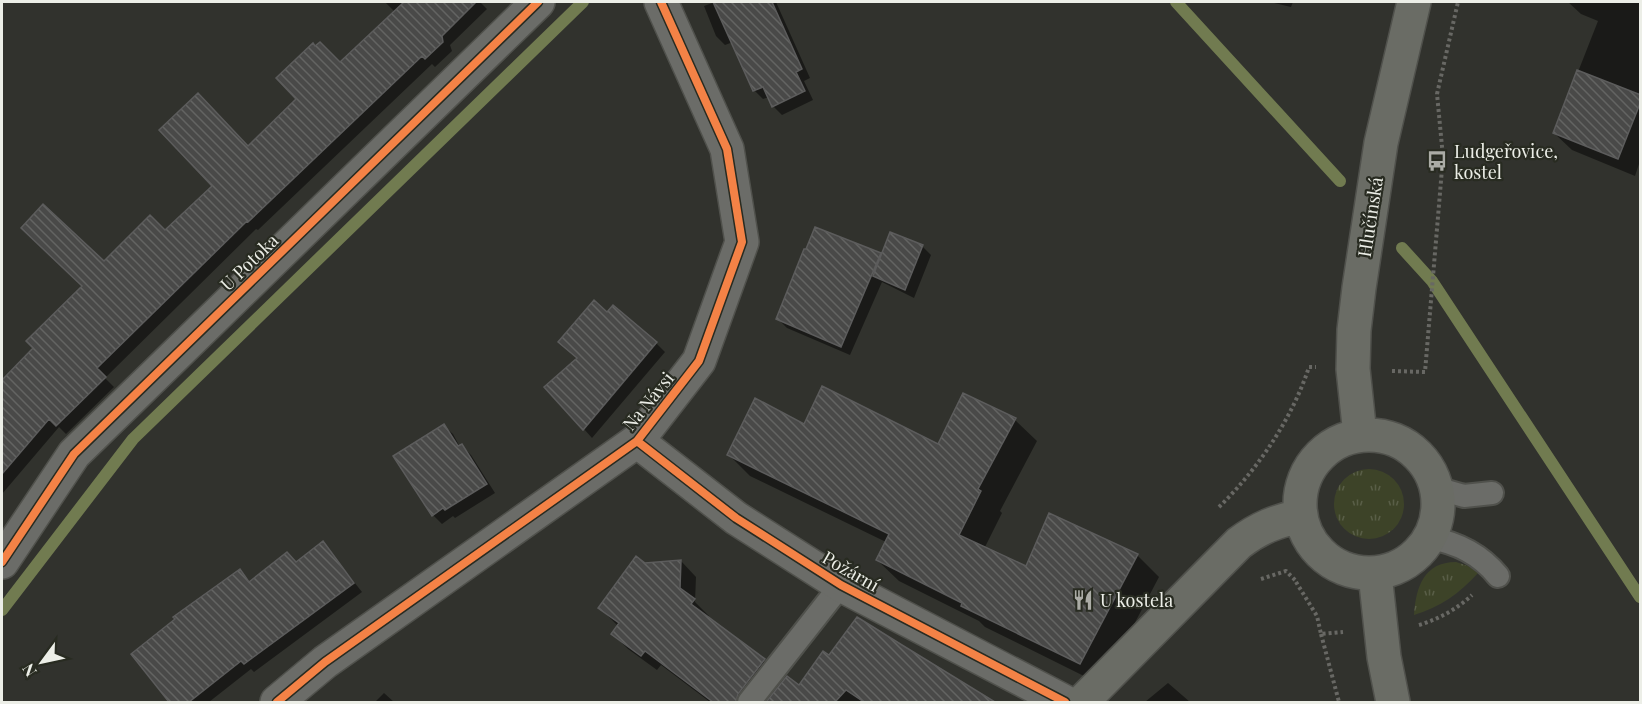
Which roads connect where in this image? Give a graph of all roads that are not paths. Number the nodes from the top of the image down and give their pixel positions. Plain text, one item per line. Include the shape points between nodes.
1 (538, 2) edge
2 (661, 2) edge
3 (1414, 2) edge
4 (1360, 435) junction
5 (637, 441) junction
6 (1436, 488) junction
7 (1492, 493) dead end
8 (1300, 516) junction
9 (1430, 538) junction
10 (2, 562) edge
11 (1375, 574) junction
12 (1498, 576) dead end
13 (841, 585) junction
14 (277, 702) edge
15 (749, 702) edge
16 (1065, 702) edge
17 (1082, 702) edge
18 (1393, 702) edge

1 - 10 street, U Potoka via 74,454
2 - 5 street, Na Návsi via 727,149 742,242 699,361
3 - 4 street, Hlučínská via 1381,143 1359,288 1353,369
4 - 6 street via 1393,439 1408,447 1421,458
4 - 8 street via 1330,447 1314,463 1303,484
5 - 13 street, Požární via 736,518
5 - 14 street, Na Návsi via 325,662
6 - 7 lane via 1464,496
6 - 9 street via 1438,506
8 - 11 street via 1321,555 1346,570
8 - 17 street via 1272,523 1239,543
9 - 11 street via 1407,563
9 - 12 lane via 1468,550
11 - 18 street
13 - 15 lane, Požární
13 - 16 street, Požární

